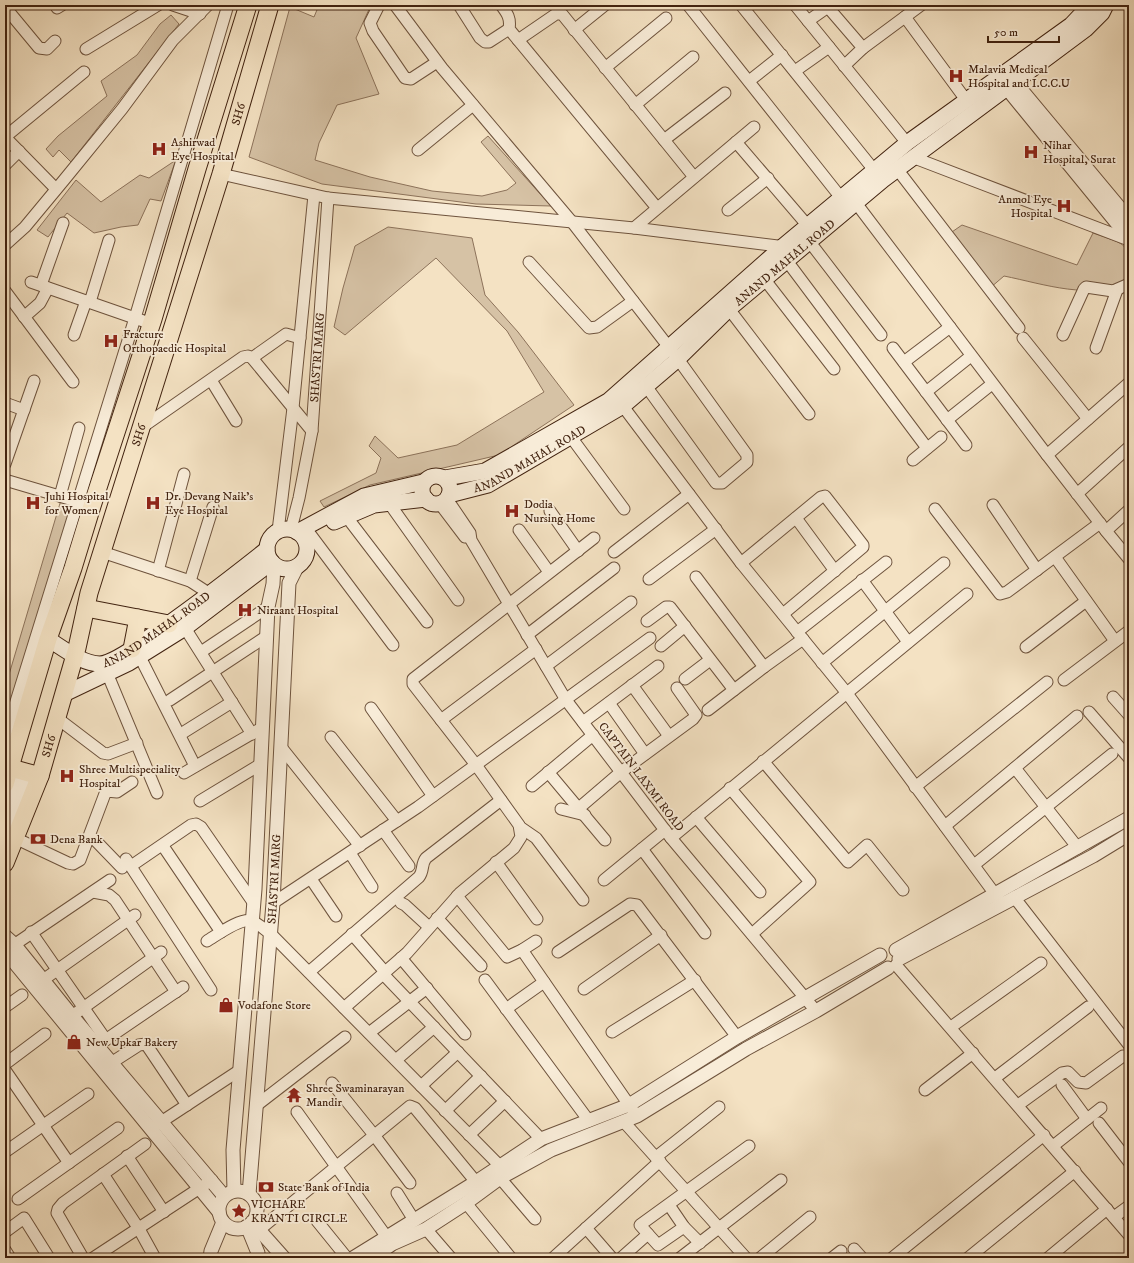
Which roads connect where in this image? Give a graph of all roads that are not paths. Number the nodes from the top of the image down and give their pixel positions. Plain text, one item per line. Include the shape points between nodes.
1 (158, 5) edge
2 (173, 5) edge
3 (208, 5) edge
4 (228, 5) edge
5 (248, 5) edge
6 (270, 5) edge
7 (379, 5) edge
8 (395, 5) edge
9 (459, 5) edge
10 (501, 5) edge
11 (605, 5) edge
12 (688, 5) edge
13 (741, 5) edge
14 (795, 5) edge
15 (921, 5) edge
16 (1090, 5) edge
17 (1106, 5) edge
18 (827, 6) edge
19 (5, 7) edge
20 (200, 14) junction
21 (905, 17) junction
22 (666, 18) dead end
23 (808, 21) junction
24 (509, 28) junction
25 (574, 30) junction
26 (518, 40) junction
27 (55, 41) dead end
28 (829, 47) junction
29 (863, 48) junction
30 (86, 49) dead end
31 (782, 55) junction
32 (694, 57) dead end
33 (437, 62) junction
34 (844, 66) junction
35 (605, 68) junction
36 (795, 71) junction
37 (84, 72) dead end
38 (1006, 80) junction
39 (749, 81) junction
40 (725, 93) dead end
41 (966, 100) junction
42 (473, 105) junction
43 (635, 105) junction
44 (754, 127) dead end
45 (5, 137) edge
46 (664, 140) junction
47 (736, 142) junction
48 (418, 150) dead end
49 (910, 150) junction
50 (19, 151) junction
51 (5, 165) edge
52 (897, 169) junction
53 (874, 170) junction
54 (221, 174) junction
55 (694, 177) junction
56 (768, 178) junction
57 (56, 189) junction
58 (314, 195) junction
59 (328, 198) junction
60 (842, 199) junction
61 (856, 203) junction
62 (728, 210) dead end
63 (653, 212) junction
64 (1129, 219) edge
65 (572, 222) junction
66 (63, 223) dead end
67 (808, 226) junction
68 (634, 228) junction
69 (660, 231) junction
70 (1129, 239) edge
71 (110, 240) dead end
72 (5, 245) edge
73 (805, 245) junction
74 (782, 247) junction
75 (787, 261) junction
76 (529, 262) dead end
77 (765, 280) junction
78 (1129, 284) edge
79 (40, 285) junction
80 (1117, 290) junction
81 (5, 291) edge
82 (633, 300) junction
83 (88, 302) junction
84 (729, 308) junction
85 (24, 317) junction
86 (135, 318) junction
87 (152, 324) junction
88 (950, 327) junction
89 (74, 335) dead end
90 (882, 335) dead end
91 (1063, 335) dead end
92 (300, 338) junction
93 (893, 348) dead end
94 (1096, 348) dead end
95 (673, 353) junction
96 (971, 356) junction
97 (252, 358) junction
98 (904, 362) junction
99 (834, 369) dead end
100 (211, 380) junction
101 (34, 382) dead end
102 (73, 382) dead end
103 (1129, 383) edge
104 (992, 384) junction
105 (646, 386) junction
106 (926, 392) junction
107 (619, 401) junction
108 (5, 403) edge
109 (293, 408) junction
110 (24, 410) junction
111 (809, 414) dead end
112 (1088, 418) junction
113 (947, 420) junction
114 (236, 421) dead end
115 (79, 428) dead end
116 (140, 428) junction
117 (312, 431) junction
118 (570, 437) junction
119 (941, 437) dead end
120 (966, 445) dead end
121 (1129, 447) edge
122 (927, 448) junction
123 (1046, 455) junction
124 (913, 460) dead end
125 (5, 464) edge
126 (184, 474) dead end
127 (445, 478) junction
128 (5, 480) edge
129 (423, 482) junction
130 (689, 494) junction
131 (1077, 494) junction
132 (60, 496) junction
133 (440, 499) junction
134 (389, 503) junction
135 (85, 504) junction
136 (993, 505) dead end
137 (213, 508) dead end
138 (624, 508) dead end
139 (935, 509) dead end
140 (1129, 510) edge
141 (550, 511) dead end
142 (346, 516) junction
143 (796, 518) junction
144 (1103, 527) junction
145 (716, 529) junction
146 (519, 530) dead end
147 (296, 533) junction
148 (594, 538) dead end
149 (578, 551) junction
150 (102, 552) junction
151 (614, 552) dead end
152 (1055, 556) junction
153 (271, 558) junction
154 (1129, 559) edge
155 (886, 562) dead end
156 (742, 563) junction
157 (944, 563) dead end
158 (298, 565) junction
159 (614, 568) dead end
160 (1037, 570) junction
161 (158, 571) junction
162 (835, 571) junction
163 (549, 572) junction
164 (696, 577) dead end
165 (649, 579) dead end
166 (862, 580) junction
167 (190, 581) junction
168 (210, 594) junction
169 (967, 594) dead end
170 (458, 600) dead end
171 (1086, 601) junction
172 (631, 602) dead end
173 (508, 604) junction
174 (86, 608) junction
175 (268, 608) junction
176 (885, 612) junction
177 (783, 614) junction
178 (138, 618) junction
179 (647, 621) dead end
180 (427, 622) dead end
181 (177, 626) junction
182 (685, 626) junction
183 (1129, 630) edge
184 (43, 635) junction
185 (527, 635) junction
186 (267, 636) junction
187 (800, 636) junction
188 (650, 638) dead end
189 (1115, 641) junction
190 (908, 642) junction
191 (393, 645) dead end
192 (661, 646) dead end
193 (1026, 647) dead end
194 (536, 649) junction
195 (201, 652) junction
196 (136, 653) junction
197 (75, 656) junction
198 (710, 660) junction
199 (822, 663) junction
200 (546, 666) junction
201 (658, 666) dead end
202 (764, 667) junction
203 (105, 669) junction
204 (212, 671) junction
205 (685, 679) dead end
206 (1064, 680) dead end
207 (1047, 682) dead end
208 (632, 685) junction
209 (677, 688) dead end
210 (734, 690) junction
211 (846, 692) junction
212 (64, 694) junction
213 (1113, 698) dead end
214 (170, 700) dead end
215 (566, 700) junction
216 (232, 702) junction
217 (609, 703) junction
218 (371, 708) dead end
219 (708, 710) dead end
220 (1089, 712) dead end
221 (1129, 715) edge
222 (1077, 716) dead end
223 (57, 718) junction
224 (11, 720) edge
225 (441, 720) junction
226 (583, 722) junction
227 (257, 731) junction
228 (184, 732) dead end
229 (593, 735) junction
230 (669, 736) junction
231 (5, 737) edge
232 (331, 737) dead end
233 (137, 744) junction
234 (281, 747) junction
235 (646, 754) junction
236 (1112, 754) dead end
237 (1129, 758) edge
238 (764, 761) junction
239 (261, 764) junction
240 (476, 765) junction
241 (1014, 768) junction
242 (25, 772) junction
243 (548, 772) junction
244 (621, 772) junction
245 (132, 782) dead end
246 (5, 784) edge
247 (532, 786) dead end
248 (916, 786) junction
249 (730, 788) junction
250 (157, 793) dead end
251 (433, 796) junction
252 (501, 800) junction
253 (200, 801) dead end
254 (1046, 808) junction
255 (561, 809) dead end
256 (5, 810) edge
257 (582, 812) junction
258 (696, 817) junction
259 (1129, 818) edge
260 (397, 822) junction
261 (945, 826) junction
262 (520, 827) junction
263 (383, 830) junction
264 (668, 834) junction
265 (1129, 834) edge
266 (89, 837) junction
267 (10, 839) edge
268 (605, 840) dead end
269 (163, 846) junction
270 (360, 846) junction
271 (1078, 848) junction
272 (642, 849) junction
273 (350, 853) junction
274 (496, 862) junction
275 (5, 863) edge
276 (126, 864) junction
277 (974, 865) junction
278 (409, 866) dead end
279 (311, 879) junction
280 (110, 880) dead end
281 (604, 880) dead end
282 (372, 887) dead end
283 (903, 890) dead end
284 (93, 892) junction
285 (760, 892) dead end
286 (457, 896) junction
287 (1014, 897) junction
288 (999, 898) junction
289 (583, 900) dead end
290 (254, 902) junction
291 (273, 903) junction
292 (401, 903) dead end
293 (336, 916) dead end
294 (131, 918) junction
295 (437, 918) junction
296 (537, 919) dead end
297 (252, 921) junction
298 (429, 927) junction
299 (31, 932) junction
300 (221, 932) junction
301 (705, 933) dead end
302 (271, 934) junction
303 (352, 934) junction
304 (752, 934) junction
305 (661, 935) junction
306 (206, 941) dead end
307 (536, 941) dead end
308 (7, 945) edge
309 (522, 950) junction
310 (558, 952) dead end
311 (157, 955) junction
312 (401, 958) junction
313 (895, 960) junction
314 (1041, 963) dead end
315 (481, 966) dead end
316 (57, 969) junction
317 (308, 972) junction
318 (384, 973) junction
319 (43, 980) junction
320 (485, 980) dead end
321 (695, 980) junction
322 (544, 982) junction
323 (427, 988) junction
324 (211, 990) dead end
325 (584, 990) dead end
326 (22, 995) dead end
327 (805, 998) junction
328 (409, 1001) junction
329 (5, 1007) edge
330 (84, 1007) junction
331 (1088, 1007) dead end
332 (344, 1008) junction
333 (506, 1009) junction
334 (816, 1011) junction
335 (72, 1016) junction
336 (434, 1027) junction
337 (951, 1027) junction
338 (612, 1032) dead end
339 (369, 1033) junction
340 (45, 1034) dead end
341 (465, 1034) dead end
342 (345, 1037) dead end
343 (737, 1037) junction
344 (1129, 1045) edge
345 (97, 1046) junction
346 (458, 1052) junction
347 (973, 1053) junction
348 (1123, 1056) dead end
349 (396, 1060) junction
350 (112, 1063) junction
351 (5, 1064) edge
352 (5, 1070) edge
353 (240, 1070) junction
354 (481, 1076) junction
355 (995, 1078) junction
356 (332, 1083) dead end
357 (1062, 1085) dead end
358 (421, 1086) junction
359 (925, 1090) dead end
360 (88, 1094) dead end
361 (505, 1101) junction
362 (629, 1104) junction
363 (187, 1105) junction
364 (257, 1105) junction
365 (1018, 1105) junction
366 (719, 1107) dead end
367 (1101, 1108) dead end
368 (445, 1110) junction
369 (297, 1112) dead end
370 (637, 1116) junction
371 (1087, 1119) junction
372 (589, 1121) junction
373 (624, 1122) junction
374 (1099, 1123) dead end
375 (43, 1125) junction
376 (156, 1125) junction
377 (118, 1128) dead end
378 (374, 1135) junction
379 (469, 1135) junction
380 (1044, 1135) junction
381 (541, 1139) junction
382 (145, 1144) dead end
383 (748, 1146) dead end
384 (1053, 1146) junction
385 (5, 1152) edge
386 (127, 1156) junction
387 (658, 1159) junction
388 (1129, 1162) edge
389 (69, 1163) junction
390 (336, 1166) junction
391 (1075, 1171) junction
392 (500, 1172) junction
393 (103, 1174) junction
394 (212, 1180) junction
395 (781, 1180) dead end
396 (476, 1182) junction
397 (410, 1183) dead end
398 (199, 1189) junction
399 (686, 1191) junction
400 (397, 1193) dead end
401 (229, 1194) junction
402 (249, 1194) junction
403 (18, 1199) dead end
404 (466, 1203) junction
405 (669, 1205) junction
406 (1129, 1206) edge
407 (164, 1212) junction
408 (1111, 1213) junction
409 (221, 1217) junction
410 (810, 1217) dead end
411 (535, 1219) dead end
412 (414, 1220) junction
413 (317, 1221) dead end
414 (253, 1226) junction
415 (684, 1227) junction
416 (139, 1228) junction
417 (586, 1228) junction
418 (719, 1228) junction
419 (426, 1229) junction
420 (5, 1232) edge
421 (648, 1234) junction
422 (1129, 1235) edge
423 (386, 1236) junction
424 (700, 1243) junction
425 (854, 1249) dead end
426 (5, 1250) edge
427 (10, 1258) edge
428 (49, 1258) edge
429 (83, 1258) edge
430 (93, 1258) edge
431 (155, 1258) edge
432 (210, 1258) edge
433 (258, 1258) edge
434 (284, 1258) edge
435 (347, 1258) edge
436 (353, 1258) edge
437 (372, 1258) edge
438 (451, 1258) edge
439 (511, 1258) edge
440 (553, 1258) edge
441 (612, 1258) edge
442 (621, 1258) edge
443 (680, 1258) edge
444 (746, 1258) edge
445 (760, 1258) edge
446 (862, 1258) edge
447 (892, 1258) edge
448 (968, 1258) edge
449 (1048, 1258) edge

1 - 30 street
2 - 20 street
3 - 20 street
4 - 86 street
5 - 87 main road
6 - 54 main road, SH6
7 - 33 street via 370,23 372,31 405,78 411,79
8 - 33 street
9 - 24 street via 485,42 489,42
10 - 24 street via 509,17
11 - 25 street
12 - 39 street
13 - 31 street
14 - 23 street
15 - 21 street
16 - 38 main road, ANAND MAHAL ROAD via 1077,20
17 - 38 main road, ANAND MAHAL ROAD via 1102,13 1086,29
18 - 23 street
18 - 29 street
19 - 27 street via 39,48 47,48
20 - 57 street via 174,40 122,109
21 - 29 street
21 - 41 street
22 - 35 street
23 - 28 street
24 - 26 street
25 - 26 street via 559,13
25 - 35 street
26 - 63 street
28 - 34 street
28 - 36 street
29 - 34 street
31 - 36 street
31 - 39 street
32 - 43 street
33 - 42 street
34 - 49 street
35 - 43 street
36 - 53 street
37 - 45 street
38 - 41 main road, ANAND MAHAL ROAD
38 - 49 main road, ANAND MAHAL ROAD
38 - 64 street
38 - 70 street
39 - 60 street
40 - 46 street
41 - 49 main road, ANAND MAHAL ROAD
42 - 48 street
42 - 65 street
43 - 46 street
44 - 47 street
45 - 50 street
46 - 55 street
47 - 55 street
47 - 56 street
49 - 52 main road, ANAND MAHAL ROAD
49 - 53 main road, ANAND MAHAL ROAD
49 - 70 street
50 - 51 street
50 - 57 street
52 - 61 main road, ANAND MAHAL ROAD
52 - 112 street
53 - 60 main road, ANAND MAHAL ROAD
54 - 58 street
54 - 116 main road, SH6
55 - 63 street
56 - 62 street
56 - 67 street
57 - 72 street via 25,227
58 - 59 street
58 - 92 street, SHASTRI MARG
59 - 65 street
59 - 117 street, SHASTRI MARG
60 - 67 main road, ANAND MAHAL ROAD
61 - 73 main road, ANAND MAHAL ROAD
61 - 88 street
63 - 68 street
63 - 69 street
65 - 68 street
65 - 82 street
66 - 79 street
67 - 74 main road, ANAND MAHAL ROAD
68 - 69 street
69 - 74 street
71 - 83 street
73 - 74 street
73 - 75 main road, ANAND MAHAL ROAD
73 - 90 street
74 - 95 main road, ANAND MAHAL ROAD
75 - 77 main road, ANAND MAHAL ROAD
75 - 122 street
76 - 82 street via 589,328 597,327
77 - 84 main road, ANAND MAHAL ROAD
77 - 99 street
78 - 80 street
79 - 83 street
79 - 85 street via 40,303
80 - 91 street via 1086,287
80 - 94 street
81 - 85 street
82 - 95 street
83 - 86 street
83 - 89 street
84 - 95 main road, ANAND MAHAL ROAD
84 - 111 street
85 - 102 street
86 - 87 street
86 - 135 street
87 - 135 main road
88 - 96 street
88 - 98 street
92 - 97 street via 286,334
92 - 109 street, SHASTRI MARG
93 - 98 street
95 - 105 main road, ANAND MAHAL ROAD
95 - 105 street via 747,455 747,462 722,482 716,483
95 - 107 main road, ANAND MAHAL ROAD
96 - 104 street
96 - 106 street
97 - 100 street via 243,357
97 - 109 street
98 - 106 street
100 - 114 street
100 - 116 street
101 - 110 street
103 - 112 street
104 - 113 street
104 - 123 street
105 - 107 main road, ANAND MAHAL ROAD
106 - 113 street
107 - 118 main road, ANAND MAHAL ROAD
107 - 127 main road, ANAND MAHAL ROAD via 601,406 485,471
107 - 130 street
108 - 110 street
109 - 117 street
109 - 147 street, SHASTRI MARG
110 - 125 street
112 - 123 street
113 - 120 street
115 - 132 street
116 - 150 main road, SH6
117 - 147 street, SHASTRI MARG
118 - 133 main road, ANAND MAHAL ROAD via 488,485
118 - 138 street
119 - 122 street
121 - 131 street
122 - 124 street
123 - 131 street
126 - 161 street
127 - 129 main road via 436,475
127 - 133 main road via 450,486
128 - 132 street
129 - 133 main road via 422,491
129 - 147 main road via 364,496
130 - 145 street
130 - 151 street
131 - 144 street
132 - 135 street
133 - 134 main road, ANAND MAHAL ROAD
133 - 173 street, CAPTAIN LAXMI ROAD via 470,532 471,540
134 - 142 main road, ANAND MAHAL ROAD via 374,505
134 - 170 street
135 - 184 main road via 73,568
136 - 160 street
137 - 167 street
139 - 160 street via 1000,594 1007,592
140 - 144 street
141 - 149 street
142 - 147 main road, ANAND MAHAL ROAD
142 - 180 street
143 - 156 street
143 - 162 street
143 - 162 street via 825,496 863,545 862,549
144 - 152 street
144 - 154 street
145 - 156 street
145 - 165 street
146 - 163 street
147 - 153 main road via 269,540
147 - 158 main road via 306,549
147 - 191 street
148 - 149 street
149 - 163 street
150 - 161 street
150 - 174 main road, SH6
152 - 160 street
152 - 171 street
153 - 158 main road via 286,568
153 - 168 main road, ANAND MAHAL ROAD
153 - 175 street, SHASTRI MARG via 273,584
153 - 181 main road, ANAND MAHAL ROAD
155 - 166 street
156 - 177 street
157 - 176 street
158 - 234 street, SHASTRI MARG via 289,583
159 - 185 street
161 - 167 street
162 - 177 street
163 - 173 street
164 - 202 street
166 - 176 street
166 - 187 street
167 - 168 street
168 - 181 main road, ANAND MAHAL ROAD
169 - 190 street
171 - 189 street
171 - 193 street
172 - 200 street
173 - 185 street, CAPTAIN LAXMI ROAD
173 - 225 street via 413,679 413,684
174 - 178 main road
174 - 197 main road, SH6
175 - 186 street, SHASTRI MARG
175 - 195 street
176 - 190 street
176 - 199 street
177 - 187 street
178 - 181 main road
178 - 196 main road
179 - 182 street via 668,606
181 - 195 street
181 - 196 main road, ANAND MAHAL ROAD
182 - 192 street
182 - 198 street
183 - 189 street
184 - 197 main road, ANAND MAHAL ROAD
184 - 224 main road
185 - 194 street, CAPTAIN LAXMI ROAD
186 - 204 street
186 - 227 street, SHASTRI MARG
187 - 199 street
187 - 202 street
188 - 215 street
189 - 206 street
190 - 211 street
194 - 200 street, CAPTAIN LAXMI ROAD
194 - 225 street
195 - 204 street
196 - 203 main road, ANAND MAHAL ROAD
196 - 227 street via 188,767
197 - 203 main road, ANAND MAHAL ROAD
197 - 212 main road, SH6
198 - 205 street
198 - 210 street
199 - 211 street
200 - 215 street, CAPTAIN LAXMI ROAD
201 - 208 street
202 - 210 street
203 - 212 main road, ANAND MAHAL ROAD
203 - 233 street
204 - 214 street
204 - 216 street
207 - 248 street
208 - 217 street
208 - 230 street
209 - 230 street via 696,715
210 - 219 street
211 - 238 street
211 - 248 street
212 - 223 main road, SH6
213 - 221 street
215 - 226 street, CAPTAIN LAXMI ROAD
215 - 240 street
216 - 227 street
216 - 228 street
217 - 226 street
217 - 235 street
218 - 251 street
220 - 237 street
222 - 241 street
223 - 233 street via 103,753 108,754
223 - 242 main road, SH6
224 - 231 street
224 - 242 main road
225 - 240 street
226 - 229 street, CAPTAIN LAXMI ROAD
227 - 239 street, SHASTRI MARG
229 - 243 street
229 - 244 street, CAPTAIN LAXMI ROAD
230 - 235 street
232 - 260 street
233 - 250 street
234 - 270 street
234 - 291 street, SHASTRI MARG
235 - 244 street
236 - 254 street
238 - 249 street
238 - 283 street via 848,862 867,845
239 - 253 street
239 - 290 street, SHASTRI MARG
240 - 251 street
240 - 252 street
241 - 254 street
241 - 261 street
242 - 246 main road
242 - 256 main road
242 - 267 main road, SH6
243 - 247 street
243 - 257 street
244 - 257 street
244 - 264 street, CAPTAIN LAXMI ROAD
245 - 266 street via 117,792 106,791
248 - 261 street
249 - 258 street
249 - 304 street via 810,882
251 - 260 street
252 - 262 street
252 - 303 street via 426,858 422,864 421,874
254 - 271 street
254 - 277 street
255 - 257 street
257 - 268 street
258 - 264 street
258 - 285 street
259 - 271 street
260 - 263 street
261 - 277 street
262 - 274 street via 521,837 518,843
262 - 289 street via 536,838
263 - 270 street
263 - 278 street
264 - 272 street
264 - 304 street, CAPTAIN LAXMI ROAD
265 - 287 street
266 - 267 street via 80,860 72,864
266 - 276 street
267 - 275 main road, SH6
269 - 276 street
269 - 290 street via 191,825 201,827
269 - 300 street
270 - 273 street
271 - 288 street
272 - 281 street
272 - 301 street
273 - 279 street
273 - 282 street
274 - 286 street
274 - 296 street
276 - 324 street
277 - 288 street
279 - 291 street
279 - 293 street
280 - 284 street
284 - 294 street via 109,895
284 - 299 street
286 - 295 street
286 - 309 street via 504,955 511,957
287 - 288 street
287 - 344 street
288 - 313 street
290 - 297 street, SHASTRI MARG
291 - 302 street, SHASTRI MARG
292 - 298 street
294 - 311 street
294 - 316 street
295 - 298 street
295 - 315 street
297 - 300 street via 240,923
297 - 302 street
297 - 353 street, SHASTRI MARG
298 - 312 street
299 - 308 street
299 - 316 street
300 - 306 street
302 - 317 street
302 - 364 street, SHASTRI MARG
303 - 317 street
303 - 318 street
304 - 327 street, CAPTAIN LAXMI ROAD
305 - 310 street via 634,904
305 - 321 street
305 - 325 street
307 - 309 street
308 - 319 street
308 - 345 street
309 - 322 street
311 - 330 street
311 - 345 street via 180,989
312 - 318 street
312 - 323 street
313 - 327 street via 880,962 880,955
313 - 334 street
313 - 337 street
314 - 337 street
316 - 319 street
316 - 330 street
317 - 332 street
318 - 328 street
318 - 332 street
319 - 335 street
320 - 333 street
321 - 338 street
321 - 343 street
322 - 333 street
322 - 362 street
323 - 328 street
323 - 341 street
326 - 329 street
327 - 334 street, CAPTAIN LAXMI ROAD
327 - 343 street
328 - 336 street
328 - 339 street
330 - 335 street
330 - 345 street
331 - 355 street
332 - 339 street
333 - 372 street
334 - 370 street via 746,1049
335 - 345 street
336 - 346 street
336 - 349 street
337 - 347 street
339 - 349 street
340 - 351 street
342 - 364 street
343 - 362 street
345 - 350 street
345 - 376 street
346 - 354 street
346 - 358 street
347 - 355 street
347 - 359 street
348 - 365 street via 1086,1083 1078,1082 1068,1072 1062,1073
349 - 358 street
350 - 363 street via 139,1045 146,1044
350 - 376 street
352 - 375 street
353 - 363 street
353 - 401 street, SHASTRI MARG
354 - 361 street
354 - 368 street
355 - 365 street
356 - 378 street
357 - 371 street
358 - 368 street
360 - 375 street
361 - 379 street
361 - 381 street
362 - 370 street
362 - 372 street
363 - 376 street
364 - 402 street, SHASTRI MARG
365 - 380 street
366 - 387 street
367 - 371 street
368 - 379 street
369 - 390 street
370 - 373 street
371 - 384 street
372 - 381 street
373 - 387 street
373 - 392 street
374 - 388 street
375 - 385 street
375 - 389 street
376 - 394 street
376 - 398 street
377 - 389 street
378 - 390 street
378 - 396 street via 408,1107 413,1107
378 - 397 street
379 - 392 street
380 - 384 street
380 - 447 street
381 - 392 street
382 - 386 street
383 - 399 street
384 - 391 street
386 - 393 street
386 - 407 street
387 - 399 street
387 - 417 street
389 - 403 street
390 - 414 street
390 - 423 street
391 - 408 street
391 - 448 street
392 - 396 street
392 - 404 street
392 - 411 street
393 - 416 street
393 - 429 street via 63,1203 57,1213
394 - 398 street
394 - 401 street
395 - 418 street
396 - 412 street
398 - 407 street
398 - 409 street
399 - 405 street
399 - 418 street
400 - 412 street
401 - 402 street
401 - 409 street via 221,1201
402 - 414 street via 254,1199 257,1211
404 - 419 street
404 - 439 street
405 - 415 street
405 - 421 street via 640,1225
406 - 408 street
407 - 416 street
408 - 422 street
408 - 449 street
409 - 414 street via 227,1226 237,1229
409 - 432 street
410 - 445 street
412 - 423 street
413 - 435 street
414 - 433 street
414 - 434 street
415 - 421 street via 658,1245
415 - 424 street
416 - 430 street
416 - 431 street
417 - 440 street
417 - 441 street
418 - 424 street
418 - 444 street
419 - 437 street via 392,1244
419 - 438 street
420 - 428 street via 24,1218
421 - 442 street
423 - 436 street
424 - 443 street
425 - 446 street
426 - 427 street

